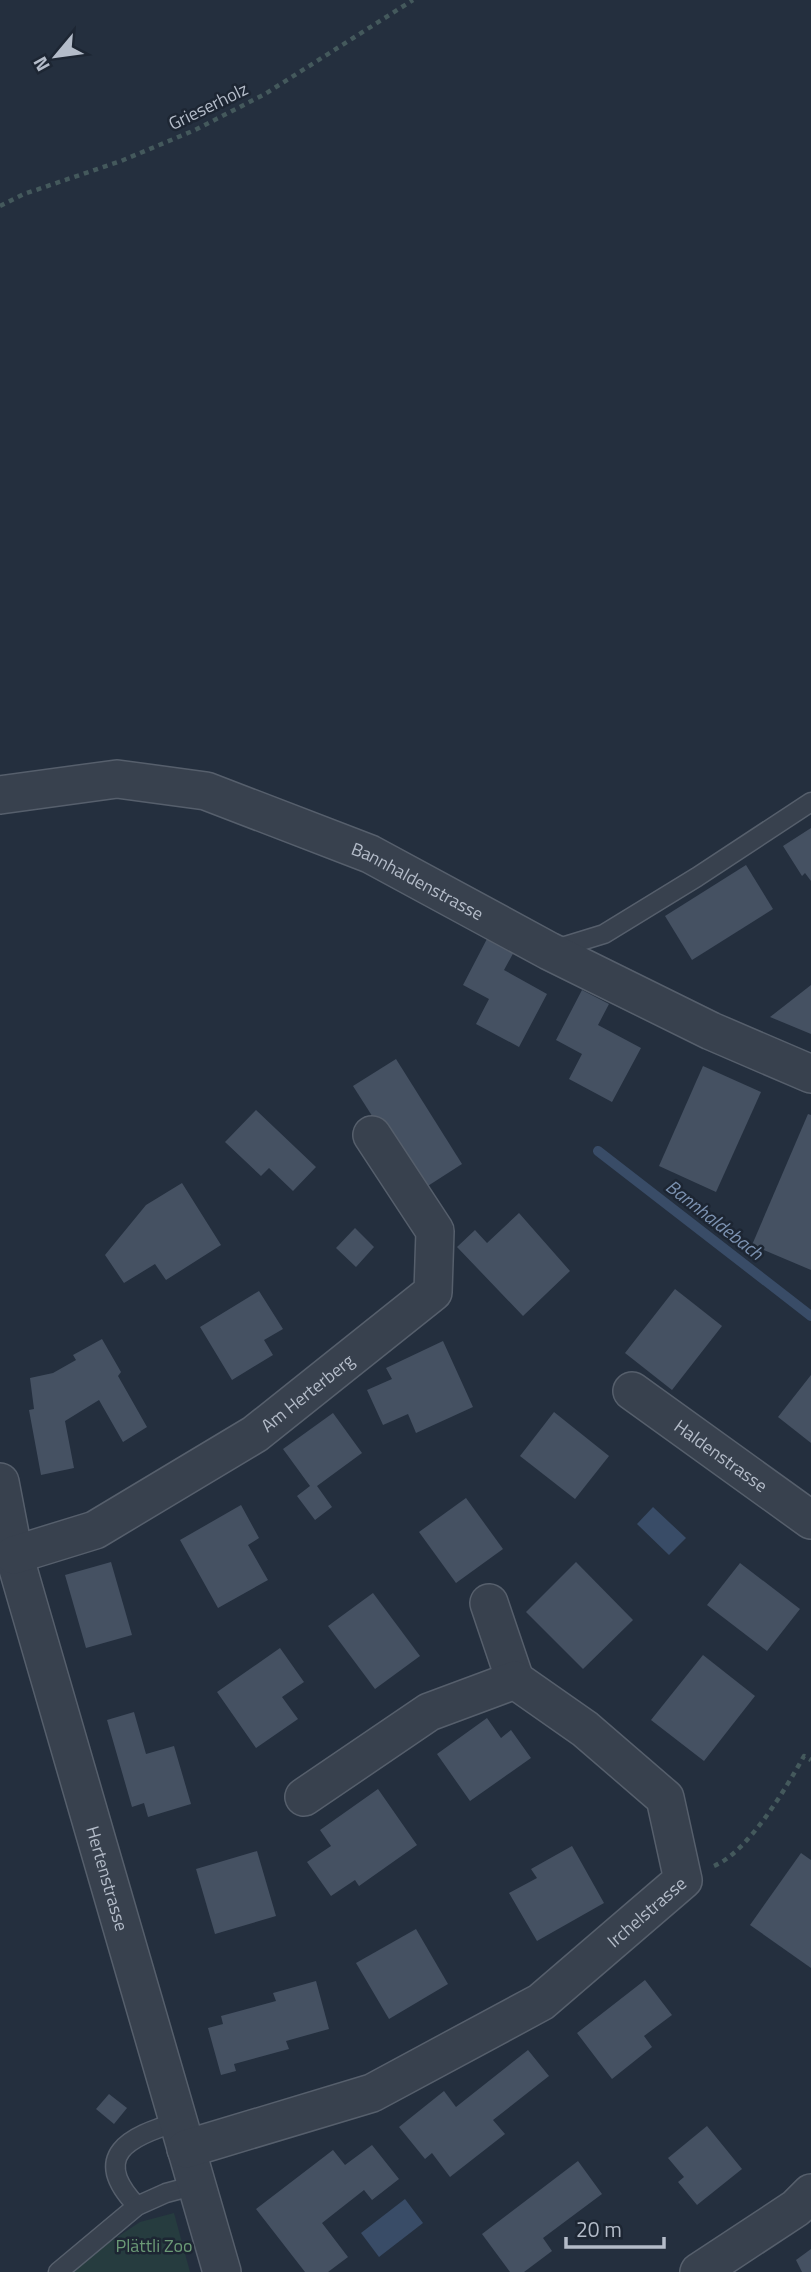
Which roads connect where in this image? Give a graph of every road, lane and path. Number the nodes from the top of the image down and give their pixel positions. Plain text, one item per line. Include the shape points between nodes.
1 (412, 0) edge
2 (0, 206) edge
3 (0, 795) edge
4 (811, 802) edge
5 (549, 951) junction
6 (811, 1074) edge
7 (372, 1135) dead end
8 (632, 1391) dead end
9 (0, 1482) edge
10 (811, 1520) edge
11 (14, 1555) junction
12 (489, 1603) dead end
13 (515, 1680) junction
14 (811, 1760) edge
15 (303, 1797) dead end
16 (683, 1880) junction
17 (182, 2136) junction
18 (195, 2185) junction
19 (811, 2193) edge
20 (137, 2206) junction
21 (58, 2272) edge
22 (222, 2272) edge
23 (699, 2272) edge

1 - 2 path, Grieserholz via 265,94 195,130
3 - 5 street, Bannhaldenstrasse via 117,779 206,791 370,854
4 - 5 lane via 604,934
5 - 6 street, Bannhaldenstrasse via 711,1031
7 - 11 street, Am Herterberg via 435,1231 433,1292 255,1434 95,1530
8 - 10 street, Haldenstrasse
9 - 11 street, Hertenstrasse
11 - 17 street, Hertenstrasse
12 - 13 street
13 - 15 street via 429,1712
13 - 16 street, Irchelstrasse via 585,1729 665,1798
14 - 16 path via 804,1756 755,1831 721,1863
16 - 17 street, Irchelstrasse via 541,2002 372,2093
17 - 18 street, Hertenstrasse
17 - 20 lane via 147,2131 118,2155 118,2182
18 - 20 lane
18 - 22 street, Hertenstrasse
19 - 23 street via 796,2208
20 - 21 lane

